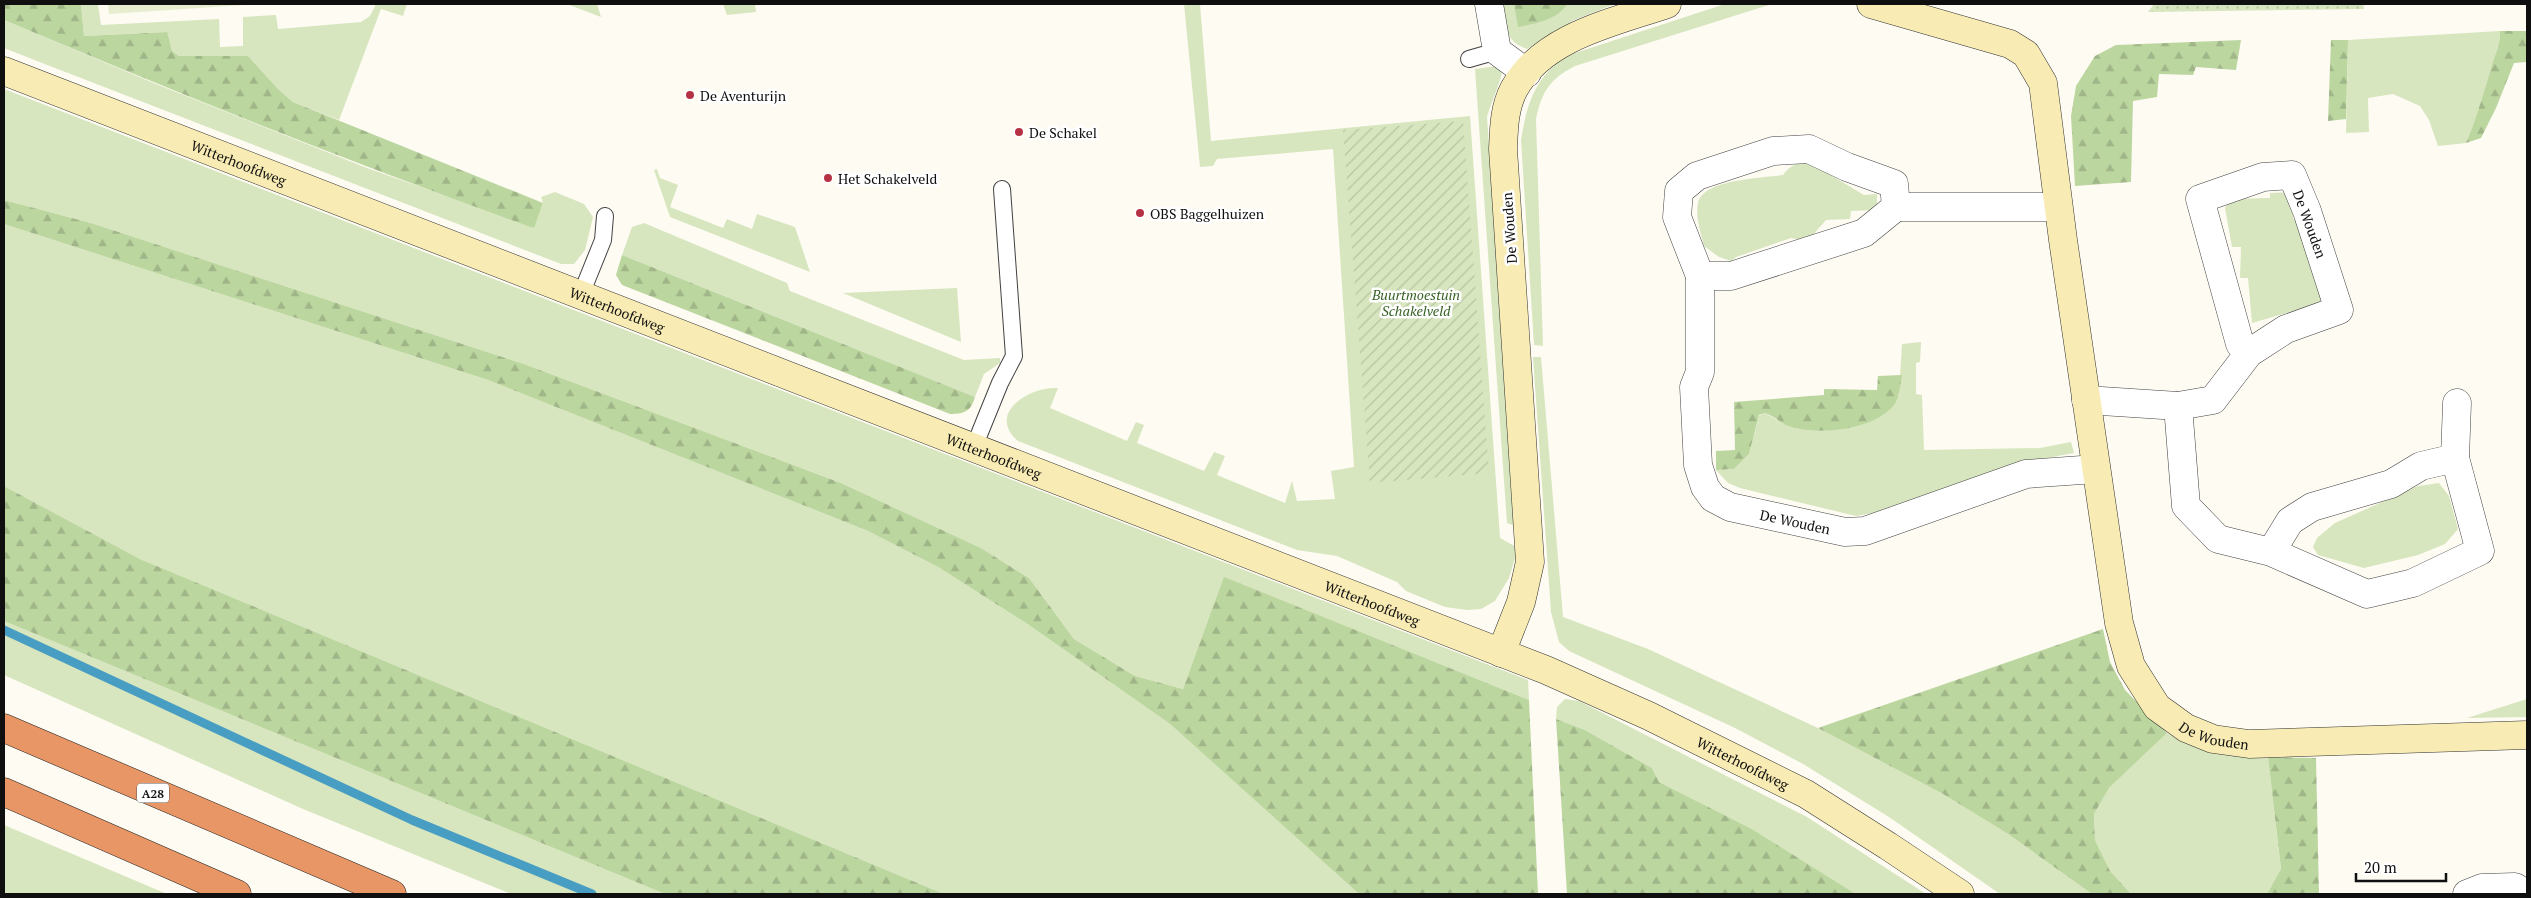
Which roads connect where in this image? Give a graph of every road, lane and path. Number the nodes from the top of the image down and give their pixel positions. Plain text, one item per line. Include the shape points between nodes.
1 (1489, 4) edge
2 (1667, 4) edge
3 (1882, 5) edge
4 (1497, 51) junction
5 (1469, 59) dead end
6 (4, 71) edge
7 (1527, 73) junction
8 (1002, 188) dead end
9 (1896, 207) junction
10 (2058, 207) junction
11 (605, 216) dead end
12 (1700, 276) junction
13 (580, 297) junction
14 (2249, 353) junction
15 (2086, 400) junction
16 (2457, 403) dead end
17 (2178, 406) junction
18 (974, 447) junction
19 (2455, 458) junction
20 (2096, 469) junction
21 (2272, 552) junction
22 (1501, 653) junction
23 (4, 728) edge
24 (2527, 735) edge
25 (4, 792) edge
26 (237, 894) edge
27 (392, 894) edge
28 (1960, 894) edge
29 (2467, 894) edge
30 (2525, 894) edge

1 - 4 street
2 - 7 street, De Wouden via 1559,45
3 - 10 street, De Wouden via 1990,37 2026,54 2043,83
4 - 5 lane
4 - 7 street
6 - 13 street, Witterhoofdweg
7 - 22 street, De Wouden via 1514,89 1506,113 1503,149 1530,562 1521,602
8 - 18 lane via 1014,356
9 - 10 street
9 - 12 street via 1864,233 1731,276
9 - 12 street, De Wouden via 1894,184 1809,149 1773,150 1697,176 1678,191 1677,217
10 - 15 street, De Wouden
11 - 13 lane via 603,240
12 - 20 street, De Wouden via 1700,372 1694,387 1698,465 1705,487 1713,498 1730,507 1845,532 1865,531 2026,474
13 - 18 street, Witterhoofdweg
14 - 14 street, De Wouden via 2286,328 2339,310 2292,175 2263,177 2200,200 2240,344
14 - 17 street, De Wouden via 2213,400
15 - 17 street, De Wouden
15 - 20 street, De Wouden
16 - 19 street
17 - 21 street via 2186,506 2218,539
18 - 22 street, Witterhoofdweg
19 - 21 street via 2421,466 2391,484 2312,507 2290,521
19 - 21 street via 2480,551 2413,583 2367,594
20 - 24 street, De Wouden via 2119,623 2131,666 2157,707 2186,728 2212,739 2249,744
22 - 28 street, Witterhoofdweg via 1649,716 1797,789
23 - 27 highway, A28
25 - 26 highway
29 - 30 street via 2482,888 2515,887

